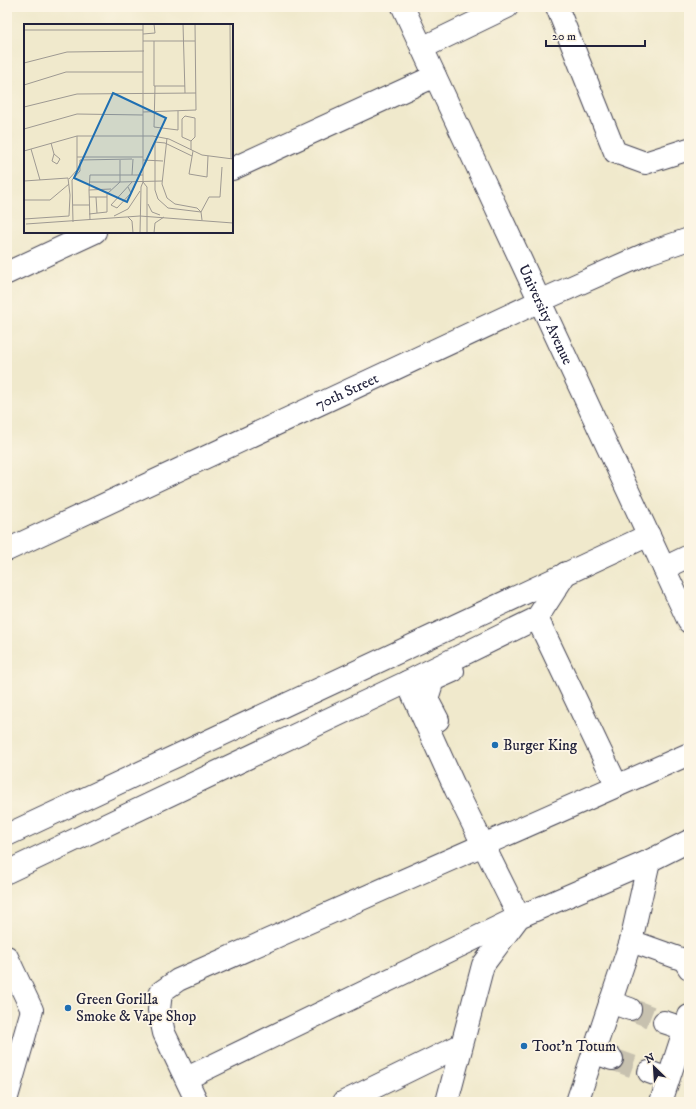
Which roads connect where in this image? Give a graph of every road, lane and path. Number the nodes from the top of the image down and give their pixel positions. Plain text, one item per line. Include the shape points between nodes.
1 (403, 7) edge
2 (507, 7) edge
3 (556, 7) edge
4 (422, 48) junction
5 (435, 76) junction
6 (689, 149) edge
7 (233, 169) edge
8 (94, 233) edge
9 (689, 239) edge
10 (7, 273) edge
11 (540, 302) junction
12 (649, 535) junction
13 (7, 550) edge
14 (689, 556) edge
15 (664, 568) junction
16 (566, 573) junction
17 (537, 618) junction
18 (689, 622) edge
19 (407, 682) junction
20 (689, 754) edge
21 (617, 786) junction
22 (456, 790) junction
23 (7, 835) edge
24 (689, 841) edge
25 (483, 845) junction
26 (649, 861) junction
27 (7, 872) edge
28 (519, 917) junction
29 (631, 941) junction
30 (7, 957) edge
31 (689, 968) edge
32 (610, 1002) junction
33 (630, 1009) tunnel mouth
34 (664, 1022) tunnel mouth
35 (687, 1023) edge
36 (462, 1045) junction
37 (187, 1078) junction
38 (7, 1097) edge
39 (583, 1100) edge
40 (198, 1102) edge
41 (344, 1102) edge
42 (447, 1102) edge
43 (661, 1102) edge

1 - 4 street, University Avenue
2 - 4 street
3 - 6 street via 615,152 645,163
4 - 5 street, University Avenue
5 - 7 street
5 - 11 street, University Avenue
8 - 10 street
9 - 11 street, 70th Street via 648,253
11 - 12 street, University Avenue
11 - 13 street, 70th Street
12 - 15 street, University Avenue
12 - 16 street
14 - 15 street
15 - 18 street, University Avenue
16 - 17 street
16 - 23 street
17 - 19 street
17 - 21 street
17 - 22 street via 516,642 433,680 427,699 463,772
19 - 22 street
19 - 27 street
20 - 21 street
21 - 25 street
22 - 25 street
24 - 26 street
25 - 28 street
25 - 37 street via 178,980 160,992 159,1010 164,1033
26 - 28 street
26 - 29 street
28 - 36 street via 483,965
28 - 37 street
29 - 31 street via 684,960
29 - 32 street
30 - 38 street via 32,1010
32 - 33 street
32 - 39 street via 603,1055
34 - 35 street
35 - 43 street via 658,1076
36 - 41 street
36 - 42 street
37 - 40 street

